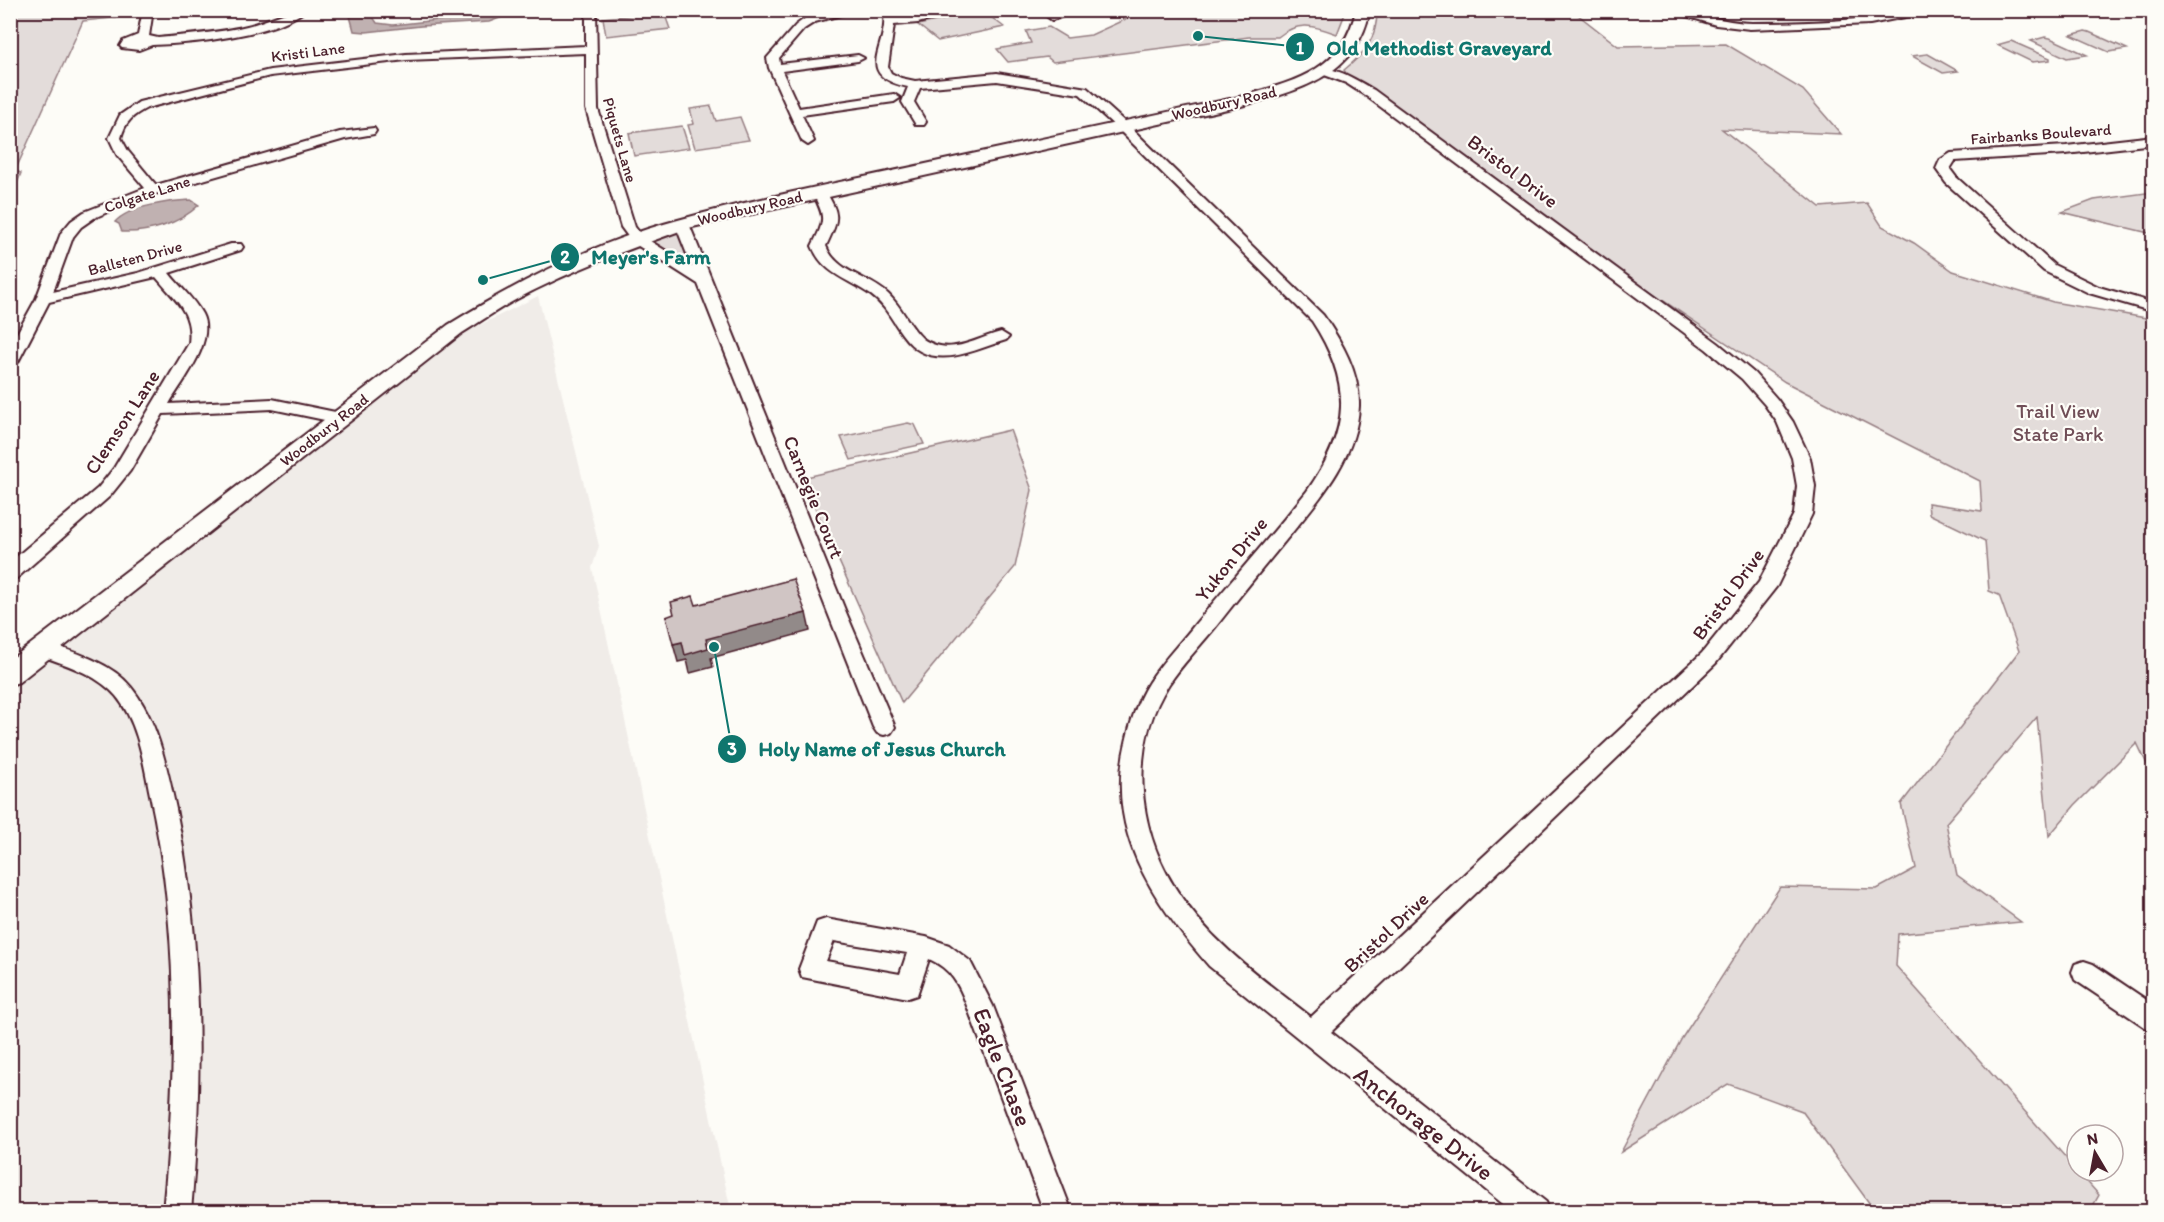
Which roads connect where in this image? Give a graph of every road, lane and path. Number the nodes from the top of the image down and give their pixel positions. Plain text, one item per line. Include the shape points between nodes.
1 (148, 10) edge
2 (301, 10) edge
3 (591, 10) edge
4 (854, 10) edge
5 (961, 10) edge
6 (1043, 10) edge
7 (1075, 10) edge
8 (1363, 10) edge
9 (1671, 10) edge
10 (1935, 10) edge
11 (889, 16) edge
12 (590, 49) junction
13 (858, 58) dead end
14 (775, 68) junction
15 (1323, 71) junction
16 (1066, 74) dead end
17 (915, 85) junction
18 (1083, 90) junction
19 (894, 98) dead end
20 (796, 112) junction
21 (920, 122) dead end
22 (1122, 126) junction
23 (370, 131) dead end
24 (807, 141) dead end
25 (2150, 143) edge
26 (153, 190) junction
27 (819, 192) junction
28 (682, 224) junction
29 (637, 239) junction
30 (236, 247) dead end
31 (160, 272) junction
32 (706, 282) junction
33 (42, 299) junction
34 (2154, 308) edge
35 (1001, 337) dead end
36 (10, 362) edge
37 (159, 409) junction
38 (339, 418) junction
39 (10, 573) edge
40 (44, 649) junction
41 (10, 675) edge
42 (884, 727) dead end
43 (921, 946) dead end
44 (2084, 972) dead end
45 (2154, 1019) edge
46 (1311, 1034) junction
47 (177, 1212) edge
48 (1058, 1212) edge
49 (1536, 1212) edge

1 - 2 street via 148,40 246,28
3 - 12 street, Piquets Lane
4 - 14 street via 811,20 800,27 772,58
5 - 11 street via 918,20
6 - 7 street via 1052,17
8 - 15 main road, Woodbury Road via 1359,37 1348,52
9 - 10 street via 1750,26 1870,21
11 - 17 street via 882,67 891,78
12 - 26 street, Kristi Lane via 406,57 293,70 257,75 144,105 126,114 115,138
12 - 29 street, Piquets Lane via 591,109 628,227
13 - 14 street
14 - 20 street
15 - 22 main road, Woodbury Road via 1268,94
15 - 46 street, Bristol Drive via 1370,93 1748,376 1785,422 1801,458 1806,486 1803,514 1767,586 1709,658
16 - 18 street, Yukon Drive
17 - 18 street via 997,77
17 - 21 street via 909,102
18 - 22 street, Yukon Drive
19 - 20 street
20 - 24 street
22 - 27 main road, Woodbury Road
22 - 46 street, Yukon Drive via 1318,318 1346,369 1350,418 1337,458 1317,489 1160,681 1145,708 1130,775 1132,814 1143,854 1169,901 1218,958
23 - 26 street, Colgate Lane
25 - 34 street, Fairbanks Boulevard via 1951,158 1943,169 2049,268 2094,290
26 - 33 street, Colgate Lane via 104,206 76,224 66,236
27 - 28 main road, Woodbury Road
27 - 35 street via 831,221 819,246 824,258 881,295 897,312 916,344 935,352 959,352
28 - 29 main road, Woodbury Road
28 - 32 street, Carnegie Court
29 - 32 street
29 - 38 main road, Woodbury Road via 552,274 483,311
30 - 31 street, Ballsten Drive
31 - 33 street, Ballsten Drive
31 - 37 street, Clemson Lane via 195,314 199,327 197,343
32 - 42 street, Carnegie Court
33 - 36 street, Colgate Lane
37 - 38 street via 272,404
37 - 39 street, Clemson Lane via 122,471 104,492
38 - 40 main road, Woodbury Road
40 - 41 main road, Woodbury Road
40 - 47 street via 65,656 122,690 153,756 175,856 186,965 188,1051
43 - 48 street, Eagle Chase via 952,958 966,973
44 - 45 street
46 - 49 street, Anchorage Drive

